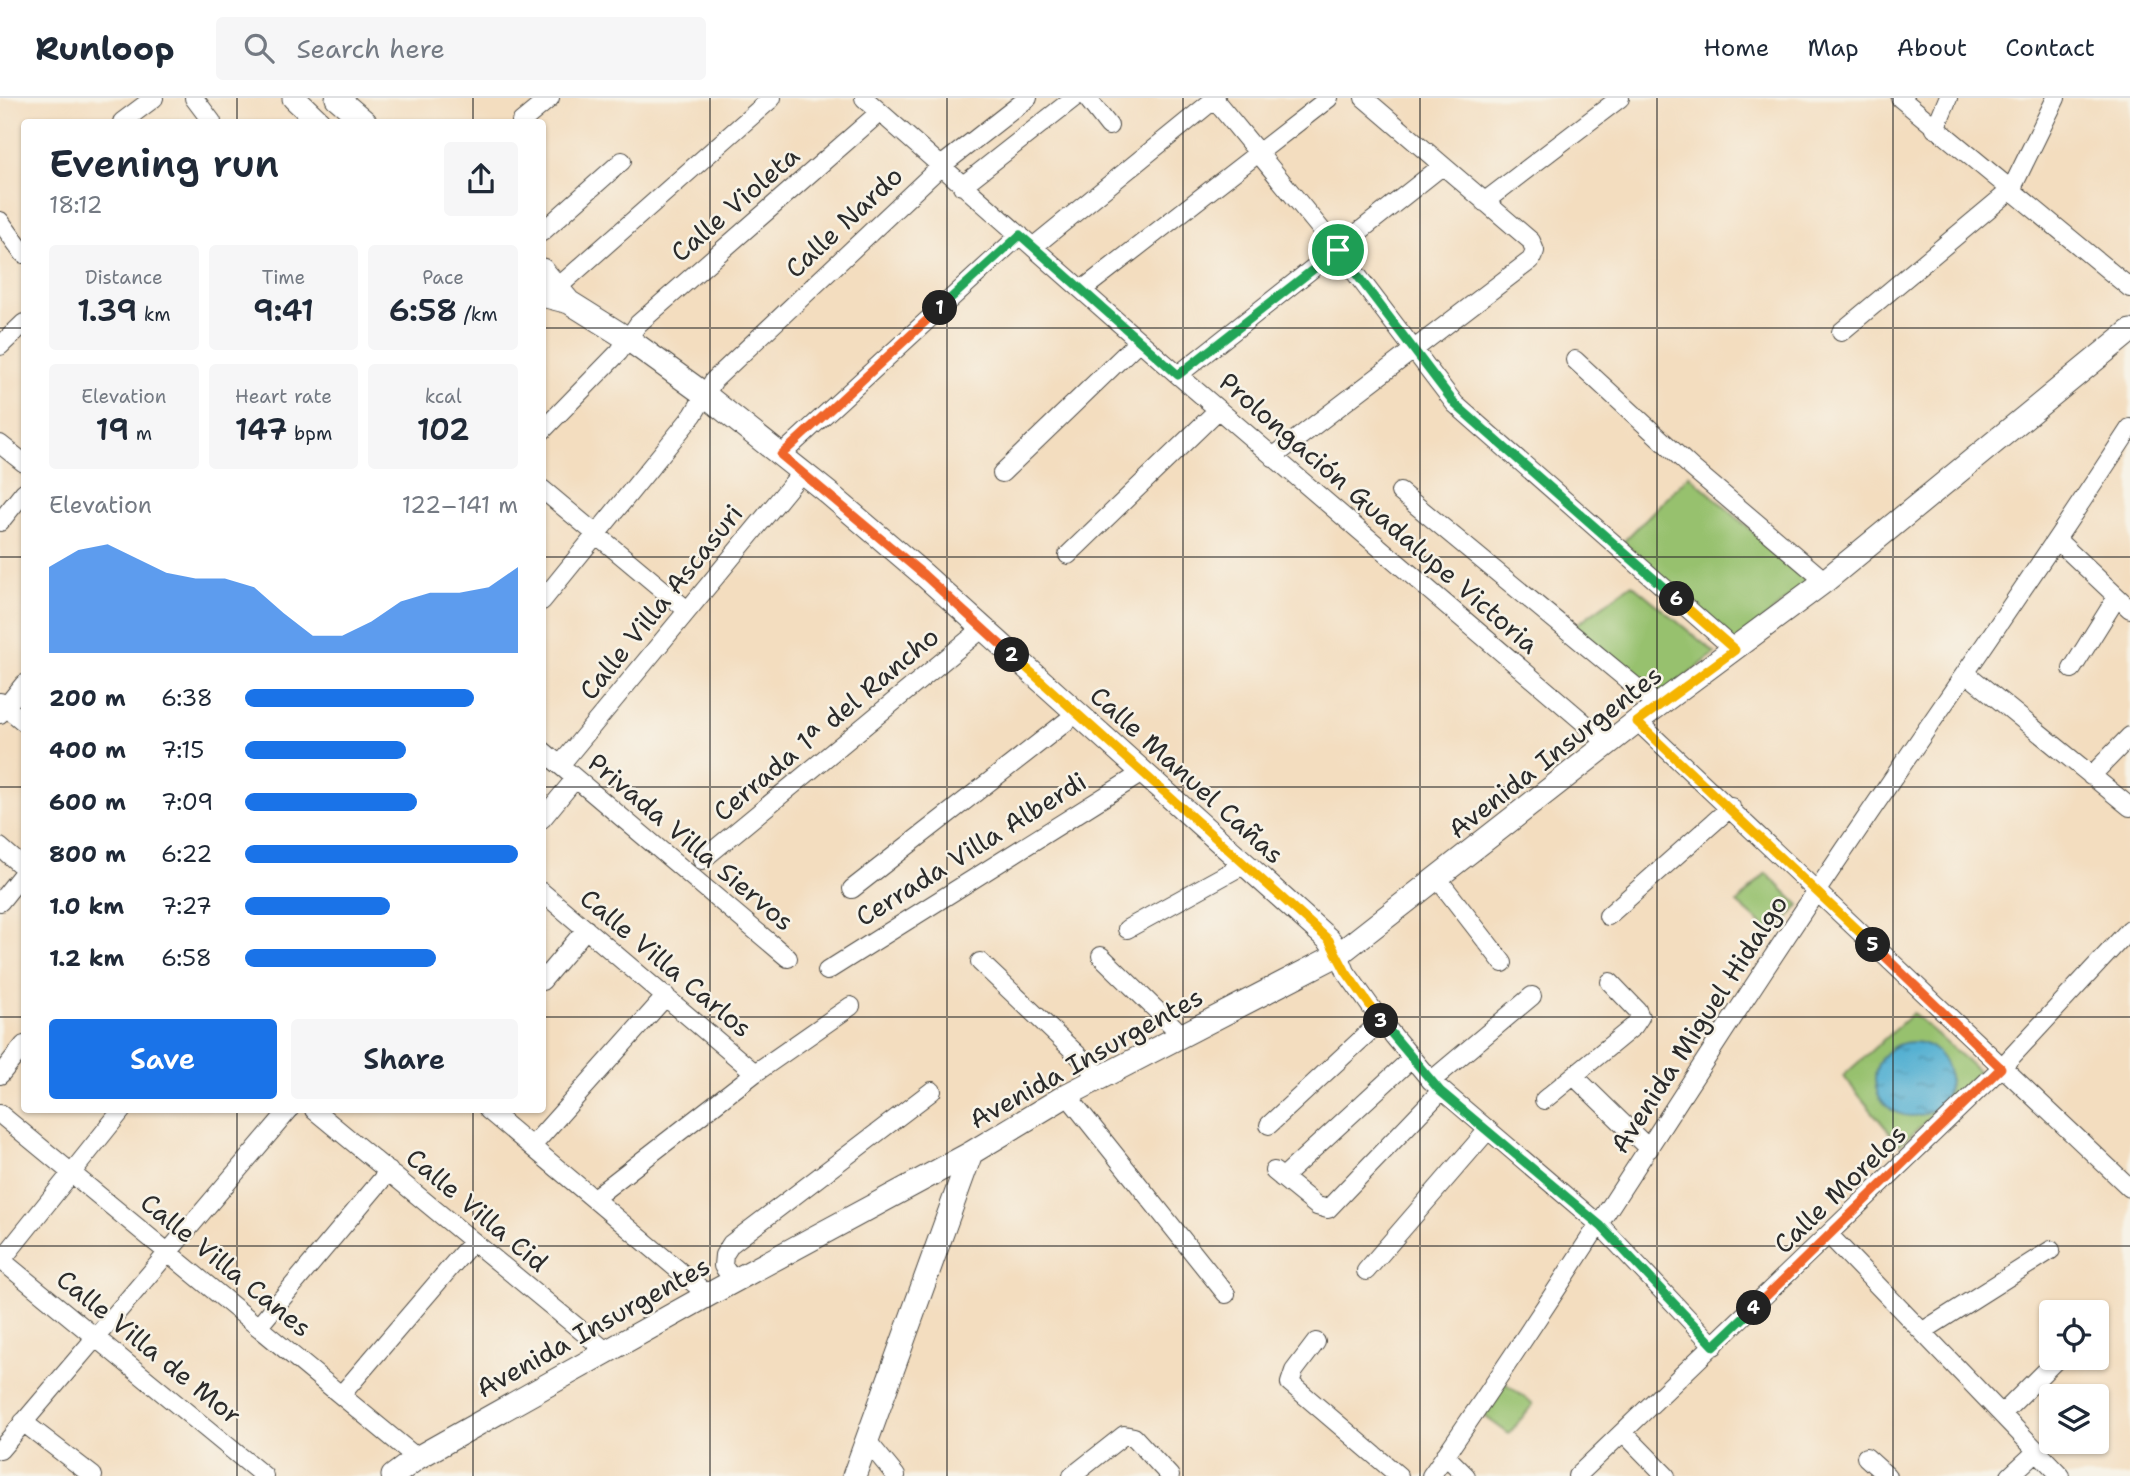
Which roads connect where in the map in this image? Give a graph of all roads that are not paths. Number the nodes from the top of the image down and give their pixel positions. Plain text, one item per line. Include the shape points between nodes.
1 (154, 98) edge
2 (194, 98) edge
3 (294, 98) edge
4 (337, 98) edge
5 (550, 98) edge
6 (772, 98) edge
7 (1028, 98) edge
8 (1074, 98) edge
9 (1087, 98) edge
10 (1329, 98) edge
11 (1364, 98) edge
12 (1620, 98) edge
13 (1900, 98) edge
14 (1948, 98) edge
15 (2056, 98) edge
16 (1215, 99) edge
17 (871, 102) edge
18 (126, 119) edge
19 (210, 119) edge
20 (316, 119) edge
21 (362, 119) edge
22 (525, 119) edge
23 (1109, 126) dead end
24 (1935, 129) junction
25 (1257, 154) junction
26 (622, 161) dead end
27 (942, 166) junction
28 (1442, 166) junction
29 (962, 186) junction
30 (2011, 190) junction
31 (1484, 202) junction
32 (0, 221) edge
33 (546, 228) edge
34 (1026, 241) junction
35 (21, 250) edge
36 (1338, 250) junction
37 (2130, 288) edge
38 (552, 290) edge
39 (1082, 290) junction
40 (21, 326) edge
41 (2130, 331) edge
42 (1841, 332) dead end
43 (628, 339) junction
44 (1139, 341) junction
45 (0, 346) edge
46 (1416, 350) junction
47 (1575, 360) dead end
48 (1178, 375) junction
49 (704, 394) junction
50 (1218, 410) junction
51 (546, 427) edge
52 (2130, 428) edge
53 (0, 443) edge
54 (781, 455) junction
55 (1273, 457) junction
56 (21, 460) edge
57 (802, 472) junction
58 (1002, 473) dead end
59 (546, 492) edge
60 (1400, 492) dead end
61 (21, 496) edge
62 (0, 522) edge
63 (598, 533) junction
64 (2057, 540) junction
65 (1068, 555) dead end
66 (1825, 581) junction
67 (546, 595) edge
68 (2124, 603) edge
69 (687, 610) junction
70 (983, 628) junction
71 (1735, 650) junction
72 (2073, 669) dead end
73 (1967, 674) junction
74 (21, 687) edge
75 (1659, 706) junction
76 (2, 707) edge
77 (1076, 714) junction
78 (21, 720) edge
79 (1637, 722) junction
80 (2130, 736) edge
81 (1609, 744) junction
82 (546, 753) edge
83 (561, 764) junction
84 (1142, 773) junction
85 (2091, 776) junction
86 (575, 779) junction
87 (1731, 807) junction
88 (2130, 807) edge
89 (546, 814) edge
90 (0, 847) edge
91 (702, 860) dead end
92 (1245, 864) junction
93 (21, 867) edge
94 (21, 874) edge
95 (1438, 879) junction
96 (852, 889) dead end
97 (1817, 891) junction
98 (546, 895) edge
99 (0, 902) edge
100 (1608, 916) dead end
101 (586, 929) junction
102 (1127, 929) dead end
103 (2130, 929) edge
104 (1339, 954) junction
105 (1101, 956) dead end
106 (788, 958) dead end
107 (980, 962) dead end
108 (1503, 963) dead end
109 (827, 971) dead end
110 (546, 976) edge
111 (1610, 982) dead end
112 (666, 996) junction
113 (1532, 996) dead end
114 (851, 1006) dead end
115 (1381, 1021) junction
116 (1183, 1036) junction
117 (21, 1049) edge
118 (1410, 1059) junction
119 (2001, 1068) junction
120 (755, 1073) junction
121 (0, 1075) edge
122 (1574, 1076) junction
123 (1102, 1078) junction
124 (1436, 1086) junction
125 (932, 1091) dead end
126 (1067, 1095) junction
127 (1544, 1100) dead end
128 (119, 1113) edge
129 (286, 1113) edge
130 (318, 1113) edge
131 (492, 1113) edge
132 (0, 1114) edge
133 (1269, 1125) dead end
134 (1487, 1131) junction
135 (533, 1145) junction
136 (1649, 1149) junction
137 (971, 1153) junction
138 (389, 1171) junction
139 (69, 1172) junction
140 (2130, 1188) edge
141 (594, 1198) junction
142 (1601, 1226) junction
143 (1830, 1236) junction
144 (473, 1241) junction
145 (2051, 1250) dead end
146 (167, 1251) junction
147 (0, 1261) edge
148 (1366, 1271) dead end
149 (734, 1281) junction
150 (1226, 1294) dead end
151 (708, 1295) junction
152 (258, 1327) junction
153 (1923, 1331) junction
154 (96, 1335) junction
155 (1316, 1342) dead end
156 (1714, 1346) junction
157 (606, 1351) junction
158 (2046, 1370) edge
159 (342, 1394) junction
160 (2002, 1415) junction
161 (23, 1422) junction
162 (1624, 1433) junction
163 (868, 1442) junction
164 (0, 1450) edge
165 (2038, 1451) junction
166 (1445, 1455) junction
167 (1866, 1457) dead end
168 (417, 1458) junction
169 (93, 1476) edge
170 (264, 1476) edge
171 (393, 1476) edge
172 (854, 1476) edge
173 (897, 1476) edge
174 (1072, 1476) edge
175 (1170, 1476) edge
176 (1399, 1476) edge
177 (1431, 1476) edge
178 (1466, 1476) edge
179 (1577, 1476) edge
180 (1666, 1476) edge
181 (1887, 1476) edge
182 (2010, 1476) edge
183 (2061, 1476) edge

1 - 18 street
2 - 19 street
3 - 20 street
4 - 21 street
5 - 22 street
6 - 38 street
7 - 27 street, Calle Nardo
8 - 29 street
9 - 23 street
10 - 25 street
11 - 28 street
12 - 31 street
13 - 24 street
14 - 24 street
15 - 30 street
16 - 25 street
16 - 34 street
17 - 27 street, Prolongación Guadalupe Victoria
17 - 43 street, Calle Violeta via 638,324
24 - 30 street
25 - 36 street
25 - 39 street
26 - 33 street
27 - 29 street, Prolongación Guadalupe Victoria
27 - 49 street, Calle Nardo
28 - 31 street
28 - 36 street
29 - 34 street, Prolongación Guadalupe Victoria
30 - 37 street
30 - 42 street
31 - 46 street via 1531,241 1535,251 1531,260
32 - 35 street
34 - 39 street, Prolongación Guadalupe Victoria
34 - 54 street
36 - 46 street
36 - 48 street
38 - 43 street, Calle Manuel Cañas
39 - 44 street, Prolongación Guadalupe Victoria
40 - 45 street
41 - 66 street, Avenida Insurgentes
43 - 49 street, Calle Manuel Cañas
43 - 51 street, Calle Violeta
44 - 48 street, Prolongación Guadalupe Victoria
44 - 58 street
46 - 55 street
46 - 71 street via 1455,404
47 - 66 street
48 - 50 street, Prolongación Guadalupe Victoria
49 - 54 street, Calle Manuel Cañas
49 - 63 street, Calle Nardo via 693,415
50 - 55 street, Prolongación Guadalupe Victoria
50 - 65 street
52 - 64 street, Avenida Miguel Hidalgo
53 - 56 street
54 - 57 street, Calle Manuel Cañas
55 - 81 street, Prolongación Guadalupe Victoria
57 - 69 street, Calle Villa Ascasuri
57 - 70 street, Calle Manuel Cañas
59 - 63 street
60 - 75 street
61 - 62 street
63 - 67 street, Calle Nardo
63 - 69 street
64 - 68 street
64 - 73 street, Avenida Miguel Hidalgo
66 - 71 street, Avenida Insurgentes
68 - 72 street
69 - 83 street, Calle Villa Ascasuri
70 - 77 street, Calle Manuel Cañas
70 - 91 street, Cerrada 1ª del Rancho
71 - 75 street, Avenida Insurgentes
73 - 85 street
73 - 97 street, Avenida Miguel Hidalgo
74 - 76 street
75 - 79 street, Avenida Insurgentes
76 - 78 street
77 - 84 street, Calle Manuel Cañas
77 - 96 street
79 - 81 street, Avenida Insurgentes
79 - 87 street
80 - 85 street
81 - 95 street, Avenida Insurgentes
82 - 83 street, Privada Villa Siervos
83 - 86 street, Privada Villa Siervos
84 - 92 street, Calle Manuel Cañas
84 - 109 street, Cerrada Villa Alberdi
85 - 88 street
86 - 89 street
86 - 106 street, Privada Villa Siervos
87 - 97 street
87 - 100 street
90 - 93 street
92 - 102 street
92 - 104 street, Calle Manuel Cañas
94 - 99 street
95 - 104 street, Avenida Insurgentes
95 - 108 street
97 - 119 street
97 - 136 street, Avenida Miguel Hidalgo
98 - 101 street, Calle Villa Carlos
101 - 110 street
101 - 112 street, Calle Villa Carlos
103 - 119 street, Calle Morelos
104 - 115 street, Calle Manuel Cañas via 1346,972
104 - 116 street, Avenida Insurgentes
105 - 116 street
107 - 123 street
111 - 122 street via 1640,1017
112 - 120 street, Calle Villa Carlos
112 - 135 street
113 - 124 street
114 - 120 street
115 - 118 street, Calle Manuel Cañas
115 - 133 street
116 - 123 street, Avenida Insurgentes
117 - 121 street
118 - 124 street, Calle Manuel Cañas
118 - 124 street via 1278,1175 1317,1206 1328,1209
119 - 140 street
119 - 143 street, Calle Morelos
120 - 141 street
122 - 127 street
122 - 136 street
123 - 126 street, Avenida Insurgentes
124 - 134 street, Calle Manuel Cañas
125 - 149 street via 731,1244 723,1266
126 - 137 street, Avenida Insurgentes
126 - 150 street
128 - 139 street
129 - 146 street
130 - 138 street, Calle Villa Cid
131 - 135 street
132 - 139 street, Calle Villa Canes
134 - 142 street, Calle Manuel Cañas
134 - 148 street
135 - 141 street
136 - 142 street, Avenida Miguel Hidalgo
137 - 149 street, Avenida Insurgentes
137 - 163 street, Avenida Insurgentes
138 - 144 street, Calle Villa Cid
138 - 152 street
139 - 146 street, Calle Villa Canes
139 - 147 street
141 - 151 street
142 - 156 street, Calle Manuel Cañas
142 - 166 street, Avenida Miguel Hidalgo
143 - 153 street
143 - 156 street, Calle Morelos
144 - 157 street, Calle Villa Cid
144 - 159 street
145 - 153 street
146 - 152 street, Calle Villa Canes
146 - 154 street
147 - 154 street, Calle Villa de Mor
149 - 151 street, Avenida Insurgentes
151 - 157 street, Avenida Insurgentes
152 - 159 street, Calle Villa Canes
153 - 160 street
154 - 161 street
154 - 170 street, Calle Villa de Mor
155 - 176 street via 1290,1382
156 - 162 street, Calle Morelos
157 - 168 street, Avenida Insurgentes
158 - 160 street
159 - 168 street, Calle Villa Canes
160 - 165 street
161 - 164 street
161 - 169 street
162 - 179 street, Calle Morelos
162 - 180 street
163 - 172 street, Avenida Insurgentes
163 - 173 street
165 - 182 street
165 - 183 street
166 - 177 street, Avenida Miguel Hidalgo
166 - 178 street
167 - 181 street
168 - 171 street, Avenida Insurgentes
174 - 175 street via 1124,1435 1134,1437

